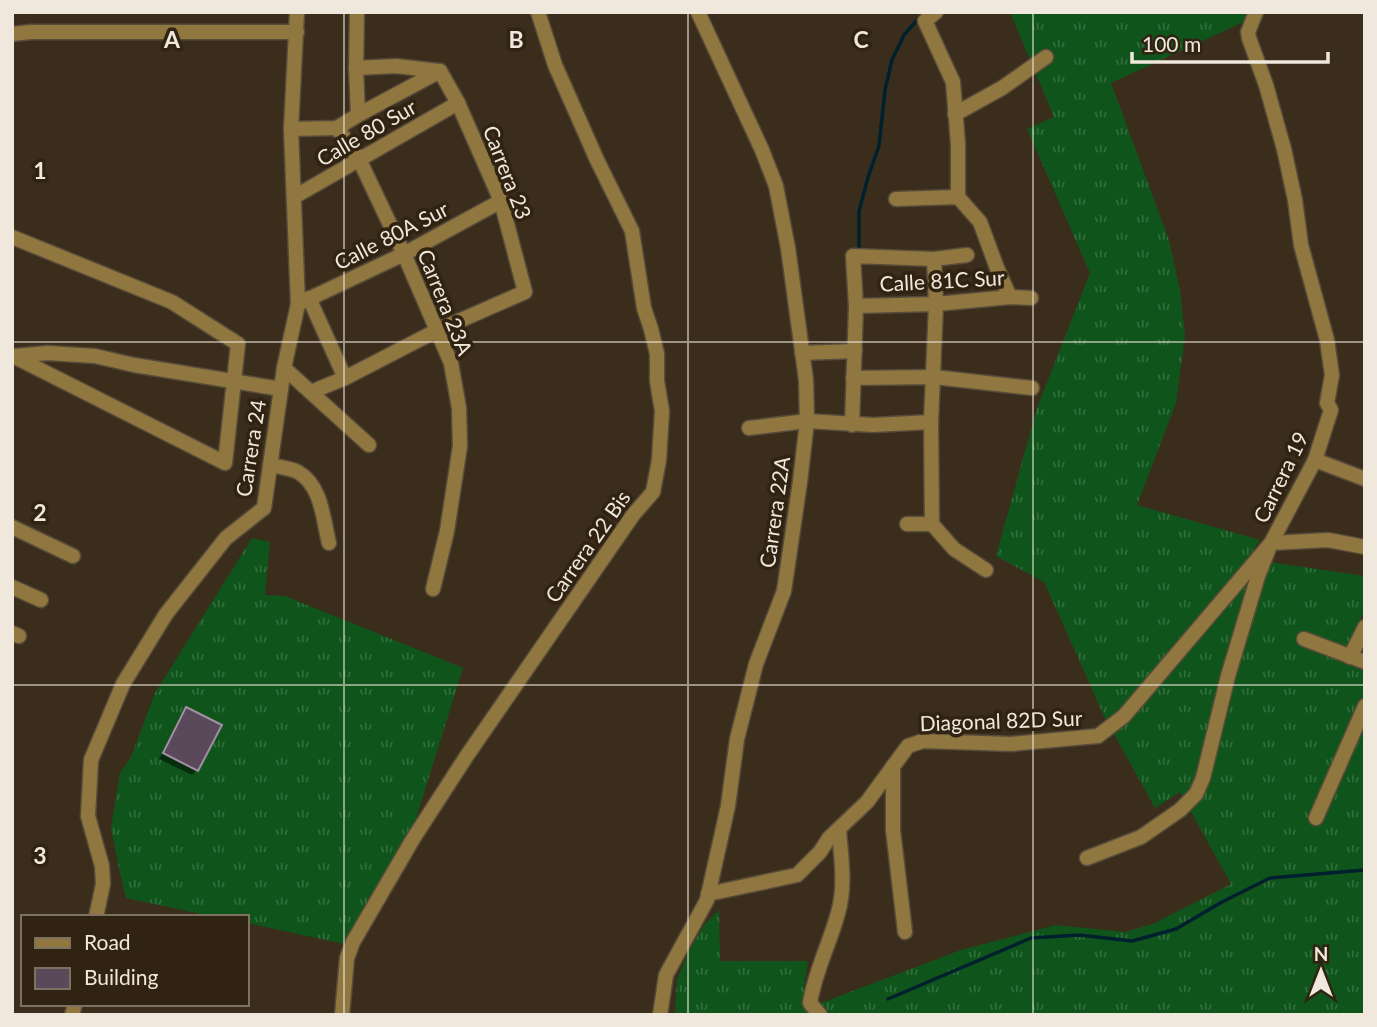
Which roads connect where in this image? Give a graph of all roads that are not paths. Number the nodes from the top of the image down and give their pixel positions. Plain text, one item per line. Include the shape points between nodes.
1 (297, 12) edge
2 (358, 12) edge
3 (538, 12) edge
4 (698, 12) edge
5 (936, 12) edge
6 (1268, 12) edge
7 (1254, 16) edge
8 (297, 32) junction
9 (12, 34) edge
10 (1046, 57) dead end
11 (356, 68) junction
12 (440, 71) junction
13 (458, 103) junction
14 (955, 114) junction
15 (358, 115) junction
16 (337, 128) junction
17 (291, 130) junction
18 (359, 159) junction
19 (295, 197) junction
20 (958, 197) junction
21 (896, 199) dead end
22 (501, 201) junction
23 (12, 237) edge
24 (404, 254) junction
25 (967, 255) dead end
26 (934, 259) junction
27 (1010, 297) junction
28 (1031, 298) dead end
29 (304, 301) junction
30 (936, 304) junction
31 (856, 306) junction
32 (436, 331) junction
33 (855, 351) junction
34 (802, 353) junction
35 (12, 356) edge
36 (284, 368) junction
37 (934, 377) junction
38 (345, 378) junction
39 (853, 378) junction
40 (234, 382) junction
41 (1032, 388) dead end
42 (281, 389) junction
43 (311, 392) junction
44 (807, 421) junction
45 (931, 422) junction
46 (852, 425) junction
47 (749, 428) dead end
48 (369, 445) dead end
49 (1315, 460) junction
50 (270, 466) junction
51 (1365, 479) edge
52 (907, 524) dead end
53 (932, 524) junction
54 (12, 527) edge
55 (329, 543) dead end
56 (1270, 543) junction
57 (1365, 547) edge
58 (73, 556) dead end
59 (986, 570) dead end
60 (12, 587) edge
61 (433, 589) dead end
62 (41, 600) dead end
63 (1365, 627) edge
64 (1304, 639) dead end
65 (1350, 657) junction
66 (1365, 662) edge
67 (1365, 706) edge
68 (894, 766) junction
69 (1316, 818) dead end
70 (839, 830) junction
71 (1087, 858) dead end
72 (708, 894) junction
73 (96, 915) edge
74 (905, 932) dead end
75 (342, 1015) edge
76 (660, 1015) edge
77 (820, 1015) edge

1 - 8 street, Carrera 24
2 - 11 street
3 - 75 street, Carrera 22 Bis via 555,65 632,231 644,308 657,354 662,411 653,492 413,839 347,958
4 - 34 street, Carrera 22A via 776,186
5 - 14 street via 925,21 953,82
6 - 7 street
7 - 49 street, Carrera 19 via 1249,38 1284,149 1301,245 1331,357 1327,403 1331,410
8 - 9 street
8 - 17 street, Carrera 24
10 - 14 street
11 - 12 street
11 - 15 street
12 - 13 street, Carrera 23
12 - 15 street
13 - 18 street, Calle 80 Sur
13 - 22 street, Carrera 23
14 - 20 street
15 - 16 street
16 - 17 street
16 - 18 street, Carrera 23A
17 - 19 street, Carrera 24
18 - 19 street, Calle 80 Sur
18 - 24 street, Carrera 23A
19 - 29 street, Carrera 24
20 - 21 street
20 - 27 street via 980,222
22 - 24 street, Calle 80A Sur
22 - 32 street, Carrera 23 via 525,292
23 - 40 street via 172,302 238,344
24 - 29 street, Calle 80A Sur
24 - 32 street, Carrera 23A
25 - 26 street
26 - 30 street
26 - 31 street via 853,256
27 - 28 street, Calle 81C Sur
27 - 30 street, Calle 81C Sur
29 - 36 street, Carrera 24
29 - 38 street
30 - 31 street, Calle 81C Sur
30 - 37 street
31 - 33 street
32 - 38 street
32 - 61 street, Carrera 23A via 451,363 460,446
33 - 34 street
33 - 39 street
34 - 44 street, Carrera 22A
35 - 40 street via 95,356
35 - 40 street via 225,463
36 - 42 street, Carrera 24
36 - 43 street
37 - 39 street
37 - 41 street
37 - 45 street
38 - 43 street
39 - 46 street
40 - 42 street
42 - 50 street, Carrera 24
43 - 48 street
44 - 46 street
44 - 47 street
44 - 72 street, Carrera 22A via 784,591 756,664 737,739
45 - 46 street
45 - 53 street
49 - 51 street
49 - 56 street, Carrera 19
50 - 55 street via 297,472 312,484
50 - 73 street, Carrera 24 via 264,508 226,538 166,614 122,684 90,760 88,816 103,884
52 - 53 street
53 - 59 street via 954,549
54 - 58 street
56 - 57 street via 1328,540
56 - 68 street, Diagonal 82D Sur via 1124,716 1098,736 1011,744 923,741 908,746
56 - 71 street, Carrera 19 via 1196,794 1141,837
60 - 62 street
63 - 65 street
64 - 65 street
65 - 66 street
67 - 69 street
68 - 70 street, Diagonal 82D Sur
68 - 74 street via 894,830
70 - 72 street, Diagonal 82D Sur via 797,875
70 - 77 street via 839,911 810,1003
72 - 76 street, Carrera 22A via 666,975

